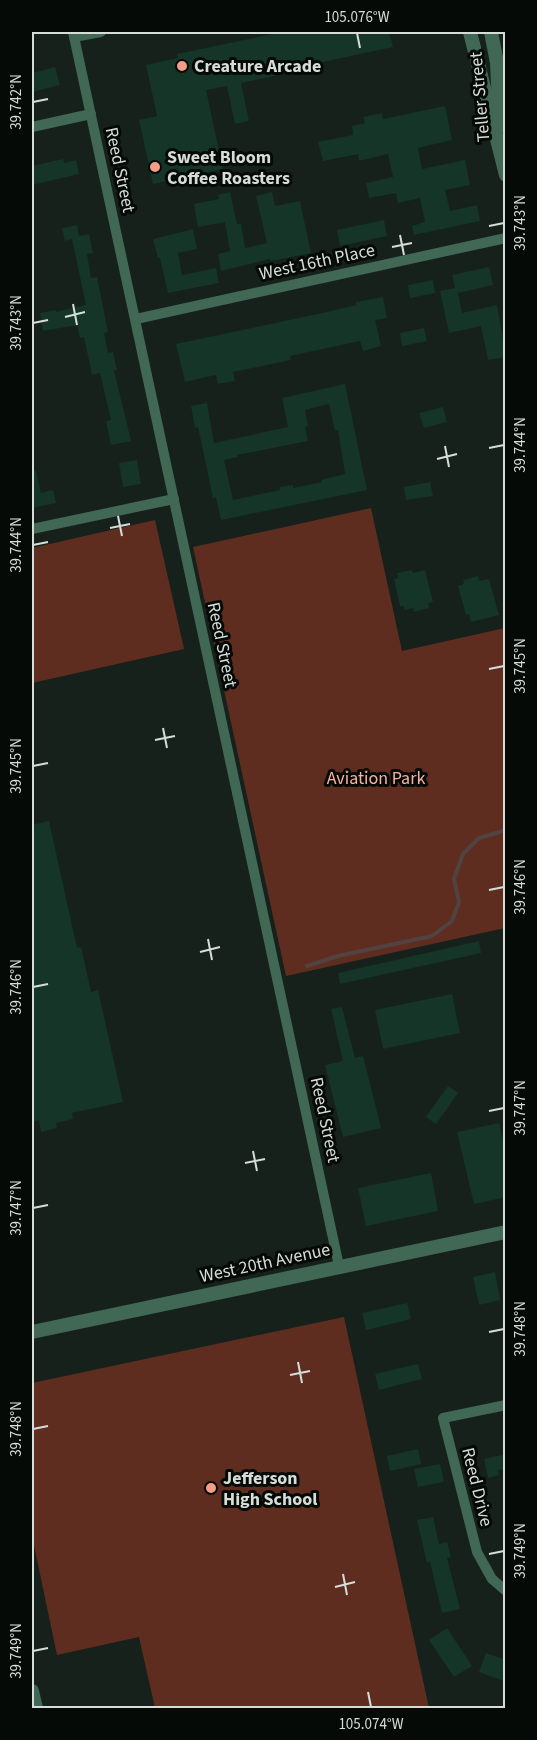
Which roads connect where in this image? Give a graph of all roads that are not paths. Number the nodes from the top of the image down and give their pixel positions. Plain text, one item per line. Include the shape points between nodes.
1 (101, 32) edge
2 (470, 32) edge
3 (491, 32) edge
4 (74, 34) edge
5 (91, 114) junction
6 (32, 127) edge
7 (504, 168) edge
8 (506, 238) edge
9 (135, 319) junction
10 (174, 499) junction
11 (32, 529) edge
12 (506, 1232) edge
13 (339, 1266) junction
14 (32, 1332) edge
15 (506, 1405) edge
16 (506, 1591) edge
17 (32, 1691) edge
18 (36, 1708) edge

1 - 4 street
2 - 7 street, Teller Street
3 - 7 street, Teller Street via 497,63
4 - 5 street, Reed Street
5 - 6 street
5 - 9 street, Reed Street
8 - 9 street, West 16th Place
9 - 10 street, Reed Street
10 - 11 street
10 - 13 street, Reed Street
12 - 13 street, West 20th Avenue
13 - 14 street, West 20th Avenue
15 - 16 street, Reed Drive via 442,1418 477,1552 492,1580
17 - 18 street

